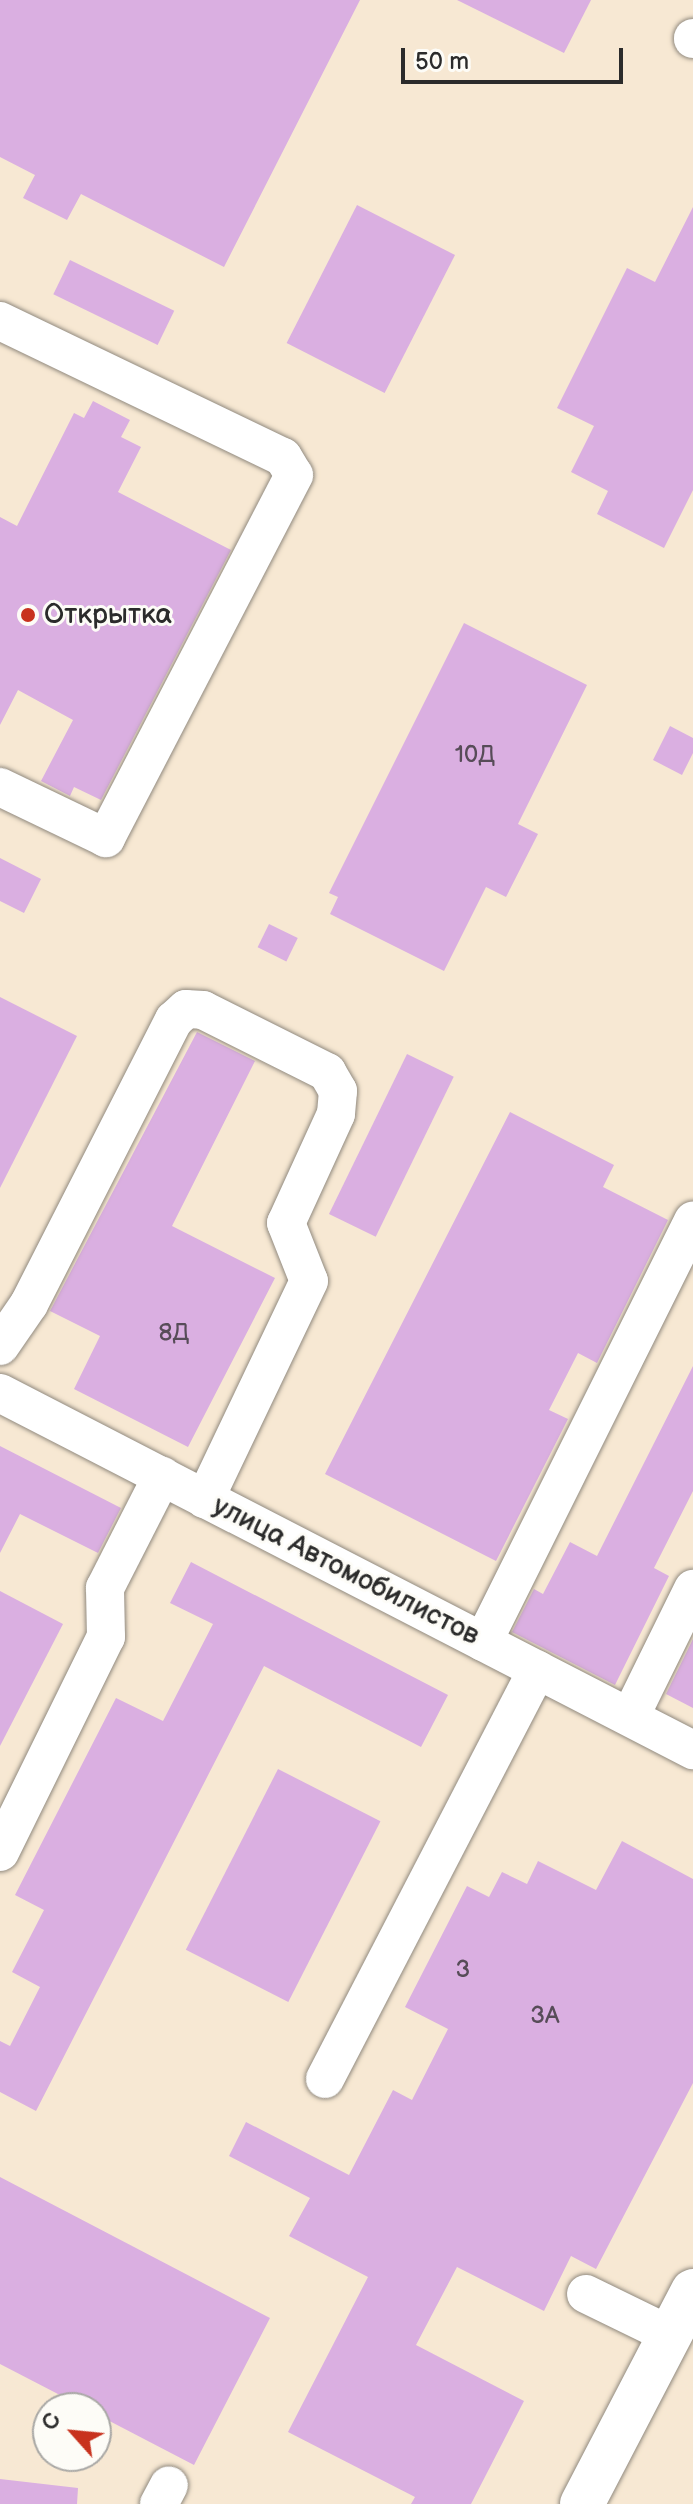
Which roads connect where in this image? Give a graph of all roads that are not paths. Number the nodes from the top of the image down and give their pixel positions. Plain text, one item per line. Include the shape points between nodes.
1 (0, 321) edge
2 (0, 787) edge
3 (693, 1220) edge
4 (0, 1346) edge
5 (0, 1393) edge
6 (162, 1476) junction
7 (205, 1499) junction
8 (693, 1589) edge
9 (483, 1642) junction
10 (537, 1670) junction
11 (630, 1717) junction
12 (693, 1750) edge
13 (0, 1852) edge
14 (325, 2079) dead end
15 (693, 2291) edge
16 (586, 2294) dead end
17 (670, 2335) junction
18 (582, 2504) edge

1 - 2 street via 283,457 294,475 106,838
3 - 9 street
4 - 7 street via 29,1304 174,1020 186,1009 203,1010 327,1072 338,1091 336,1114 286,1223 309,1281
5 - 6 street, улица Автомобилистов
6 - 7 street, улица Автомобилистов
6 - 13 street via 105,1588 106,1637
7 - 9 street, улица Автомобилистов
8 - 11 street
9 - 10 street, улица Автомобилистов
10 - 11 street, улица Автомобилистов
10 - 14 street
11 - 12 street, улица Автомобилистов
15 - 17 main road
16 - 17 street
17 - 18 main road

